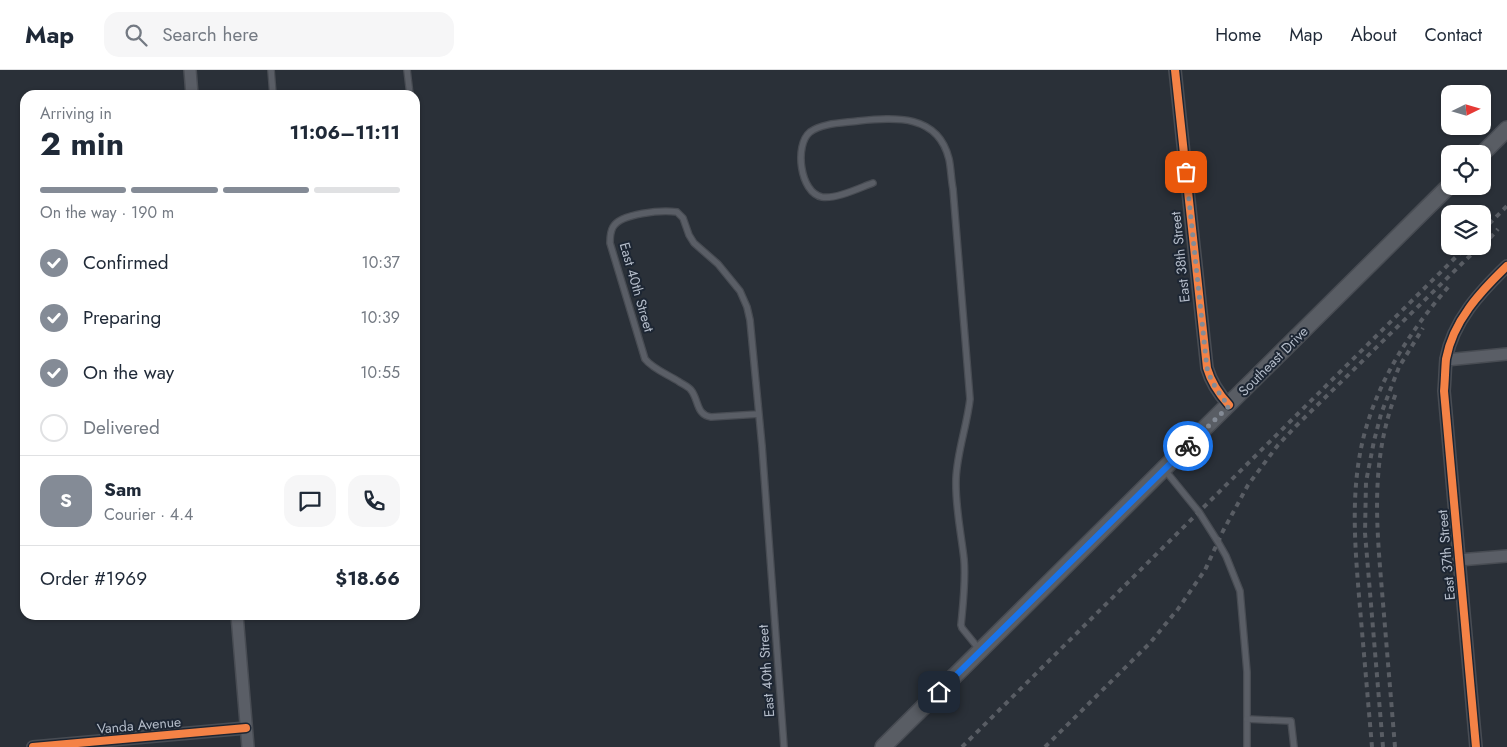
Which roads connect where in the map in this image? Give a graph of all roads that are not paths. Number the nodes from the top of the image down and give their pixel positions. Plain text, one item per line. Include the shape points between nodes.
1 (190, 70) edge
2 (271, 70) edge
3 (408, 70) edge
4 (1175, 70) edge
5 (192, 90) edge
6 (273, 90) edge
7 (410, 90) edge
8 (1507, 129) edge
9 (1491, 145) edge
10 (873, 183) dead end
11 (1441, 194) edge
12 (1507, 266) edge
13 (1507, 354) edge
14 (1446, 360) junction
15 (1229, 406) junction
16 (759, 414) junction
17 (1164, 469) junction
18 (1507, 556) edge
19 (1459, 560) junction
20 (236, 620) edge
21 (981, 650) junction
22 (1247, 719) junction
23 (246, 728) junction
24 (33, 747) edge
25 (248, 747) edge
26 (784, 747) edge
27 (883, 747) edge
28 (1246, 747) edge
29 (1294, 747) edge
30 (1476, 747) edge

1 - 5 street
2 - 6 lane
3 - 7 lane
4 - 15 street, East 38th Street via 1207,368 1220,396
8 - 9 main road
10 - 21 lane via 834,196 815,195 807,186 802,171 804,140 819,127 871,120 907,120 932,129 948,154 970,399 956,477 956,508 964,561 961,625
11 - 15 main road, Southeast Drive
12 - 14 street, East 37th Street via 1469,307 1458,325
13 - 14 street
14 - 19 street, East 37th Street via 1444,391
15 - 17 main road, Southeast Drive
16 - 16 lane, East 40th Street via 705,416 690,389 645,359 610,243 613,226 618,222 640,214 677,212 691,239 718,264 740,291 750,320
16 - 26 lane, East 40th Street
17 - 21 main road, Southeast Drive
17 - 22 lane via 1199,512 1218,542 1240,591 1247,672
18 - 19 street
19 - 30 street, East 37th Street
20 - 23 street
21 - 27 main road, Southeast Drive
22 - 28 lane
22 - 29 lane via 1291,721
23 - 24 street, Vanda Avenue
23 - 25 street

